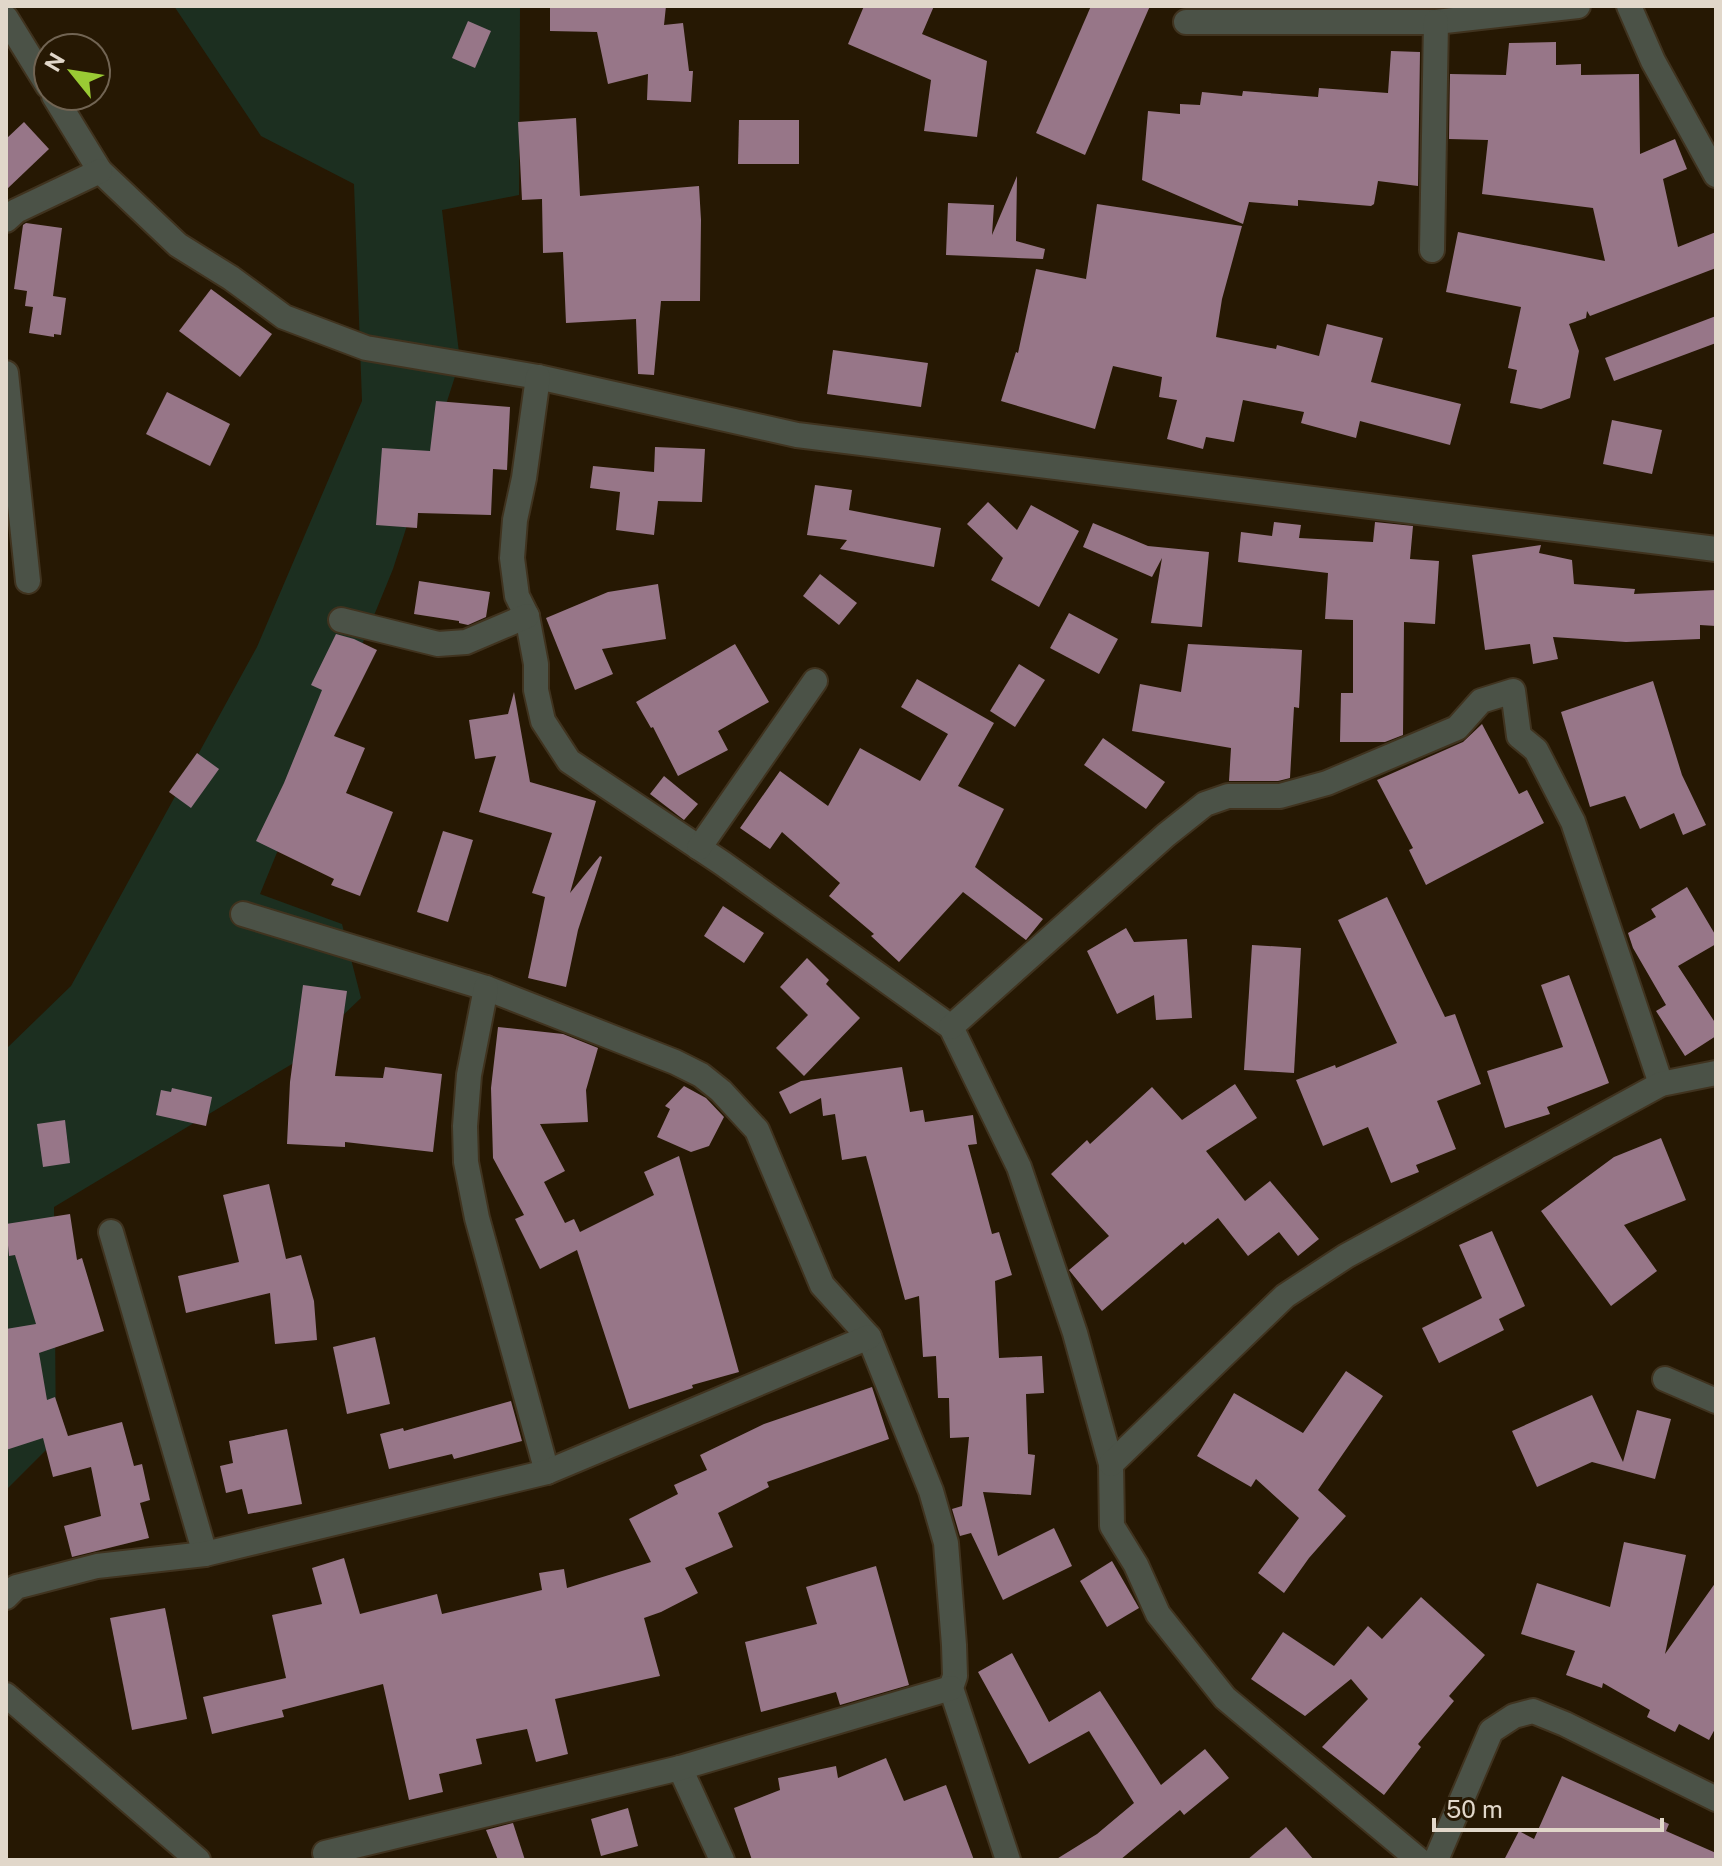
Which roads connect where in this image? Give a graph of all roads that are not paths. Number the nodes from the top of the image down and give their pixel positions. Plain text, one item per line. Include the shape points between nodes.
1 (1578, 6) edge
2 (1629, 6) edge
3 (6, 18) edge
4 (1186, 22) dead end
5 (1436, 22) junction
6 (32, 60) edge
7 (64, 112) edge
8 (100, 171) junction
9 (1716, 175) edge
10 (6, 220) edge
11 (1432, 250) dead end
12 (6, 373) edge
13 (538, 377) junction
14 (1716, 549) edge
15 (28, 581) dead end
16 (527, 616) junction
17 (341, 620) dead end
18 (815, 681) dead end
19 (699, 848) junction
20 (243, 914) dead end
21 (486, 988) junction
22 (951, 1027) junction
23 (1716, 1073) edge
24 (1661, 1084) junction
25 (111, 1232) dead end
26 (869, 1337) junction
27 (1665, 1379) dead end
28 (1716, 1401) edge
29 (1111, 1464) junction
30 (547, 1472) junction
31 (205, 1554) junction
32 (6, 1597) edge
33 (951, 1688) junction
34 (6, 1695) edge
35 (680, 1768) junction
36 (1716, 1799) edge
37 (325, 1853) dead end
38 (198, 1860) edge
39 (722, 1860) edge
40 (1008, 1860) edge
41 (1419, 1860) edge
42 (1436, 1860) edge

1 - 5 street
2 - 9 street
3 - 6 street
4 - 5 street
5 - 11 street
7 - 8 street
8 - 10 street
8 - 13 street via 178,245 284,317 366,348
12 - 15 street
13 - 14 street via 797,435
13 - 16 street via 512,558 517,596
16 - 17 street via 466,642 438,644
16 - 19 street via 543,721 569,761
18 - 19 street
19 - 22 street
20 - 21 street
21 - 26 street via 675,1062 721,1091 757,1130 822,1285
21 - 30 street via 469,1075 466,1162
22 - 24 street via 1205,804 1228,796 1280,796 1327,783 1457,728 1481,701 1513,691 1519,736 1536,750 1573,822
22 - 29 street via 1019,1167 1075,1333
23 - 24 street
24 - 29 street via 1346,1256 1285,1296
25 - 31 street
26 - 30 street
26 - 33 street via 931,1491 946,1543 954,1645
27 - 28 street
29 - 41 street via 1112,1526 1158,1614 1189,1655 1225,1698
30 - 31 street
31 - 32 street via 97,1566 16,1587
33 - 35 street
33 - 40 street
34 - 38 street
35 - 37 street
35 - 39 street
36 - 42 street via 1533,1711 1491,1731

